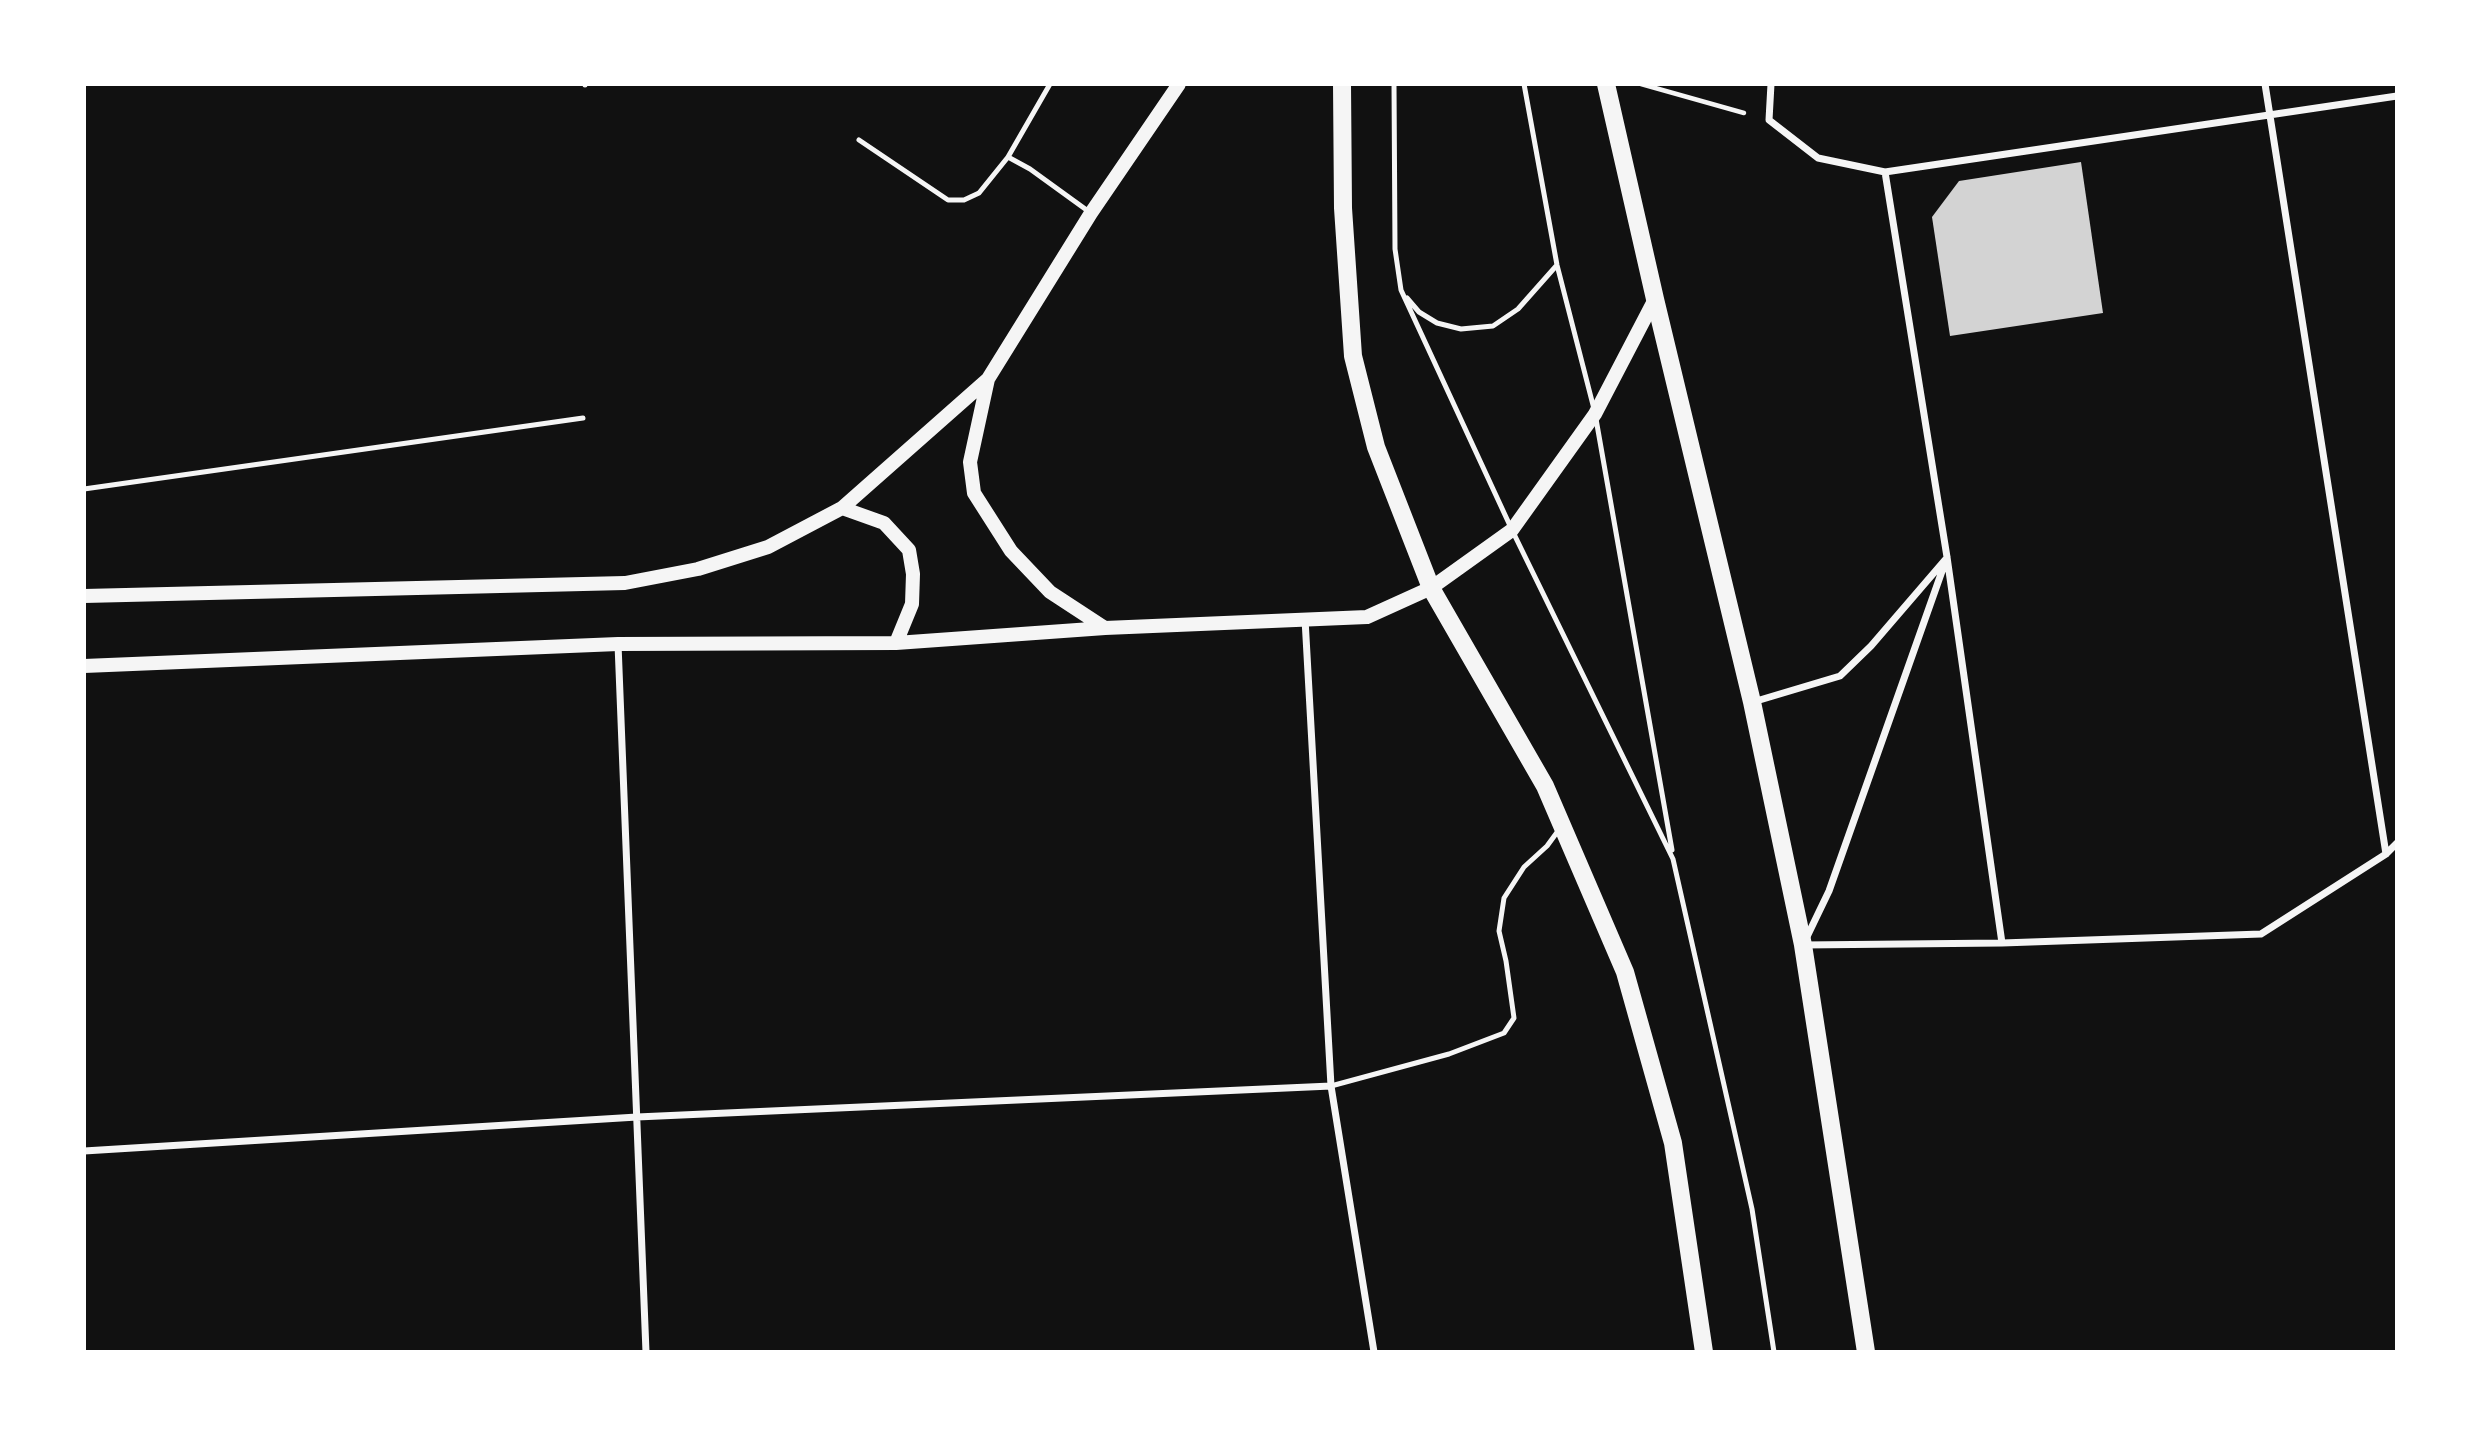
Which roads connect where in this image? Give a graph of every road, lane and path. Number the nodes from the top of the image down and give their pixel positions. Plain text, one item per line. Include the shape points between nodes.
1 (1051, 84) edge
2 (1179, 84) edge
3 (1342, 84) edge
4 (1394, 84) edge
5 (1524, 84) edge
6 (1606, 84) edge
7 (1641, 84) edge
8 (1771, 84) edge
9 (2265, 84) edge
10 (2397, 96) edge
11 (2271, 115) junction
12 (1769, 120) junction
13 (859, 140) dead end
14 (1009, 157) junction
15 (1885, 172) junction
16 (1091, 213) junction
17 (1557, 265) junction
18 (1401, 290) junction
19 (1655, 299) junction
20 (988, 379) junction
21 (1595, 414) junction
22 (583, 418) dead end
23 (84, 489) edge
24 (842, 508) junction
25 (1512, 530) junction
26 (1947, 557) junction
27 (1431, 588) junction
28 (84, 596) edge
29 (1305, 619) junction
30 (1105, 628) junction
31 (896, 643) junction
32 (618, 644) junction
33 (84, 666) edge
34 (1752, 702) junction
35 (1562, 825) junction
36 (2397, 843) edge
37 (2386, 854) junction
38 (1673, 859) junction
39 (2002, 943) junction
40 (1803, 945) junction
41 (1331, 1086) junction
42 (637, 1117) junction
43 (84, 1151) edge
44 (646, 1352) edge
45 (1374, 1352) edge
46 (1704, 1352) edge
47 (1773, 1352) edge
48 (1866, 1352) edge

1 - 14 lane
2 - 16 main road
3 - 27 main road via 1343,208 1353,356 1376,447
4 - 18 lane via 1395,249
5 - 17 lane
6 - 19 main road
7 - 12 path
8 - 12 street
9 - 11 street
10 - 11 street
11 - 15 street
11 - 37 street
12 - 15 street via 1818,158
13 - 14 lane via 948,200 964,200 979,193
14 - 16 lane
15 - 26 street
16 - 20 main road
17 - 18 lane via 1518,309 1493,326 1461,328 1437,323 1419,312
17 - 21 lane
18 - 25 lane
19 - 21 main road
19 - 34 main road
20 - 24 main road
20 - 30 main road via 970,462 974,494 1011,551 1042,584
21 - 25 main road
21 - 38 lane
22 - 23 lane
24 - 28 main road via 768,547 698,569 625,583
24 - 31 main road via 884,523 909,550 912,604
25 - 27 main road
25 - 38 lane
26 - 34 street via 1840,676
26 - 39 street
26 - 40 street via 1829,891
27 - 29 main road via 1367,617
27 - 35 main road via 1545,786
29 - 30 main road
29 - 41 street
30 - 31 main road
31 - 32 main road
32 - 33 main road
32 - 42 street
34 - 40 main road
35 - 41 lane via 1524,867 1504,898 1499,931 1514,1018 1504,1033 1449,1054
35 - 46 main road via 1625,972 1673,1143
36 - 37 street
37 - 39 street via 2261,934
38 - 47 lane via 1752,1209
39 - 40 street
40 - 48 main road
41 - 42 street
41 - 45 street
42 - 43 street
42 - 44 street

